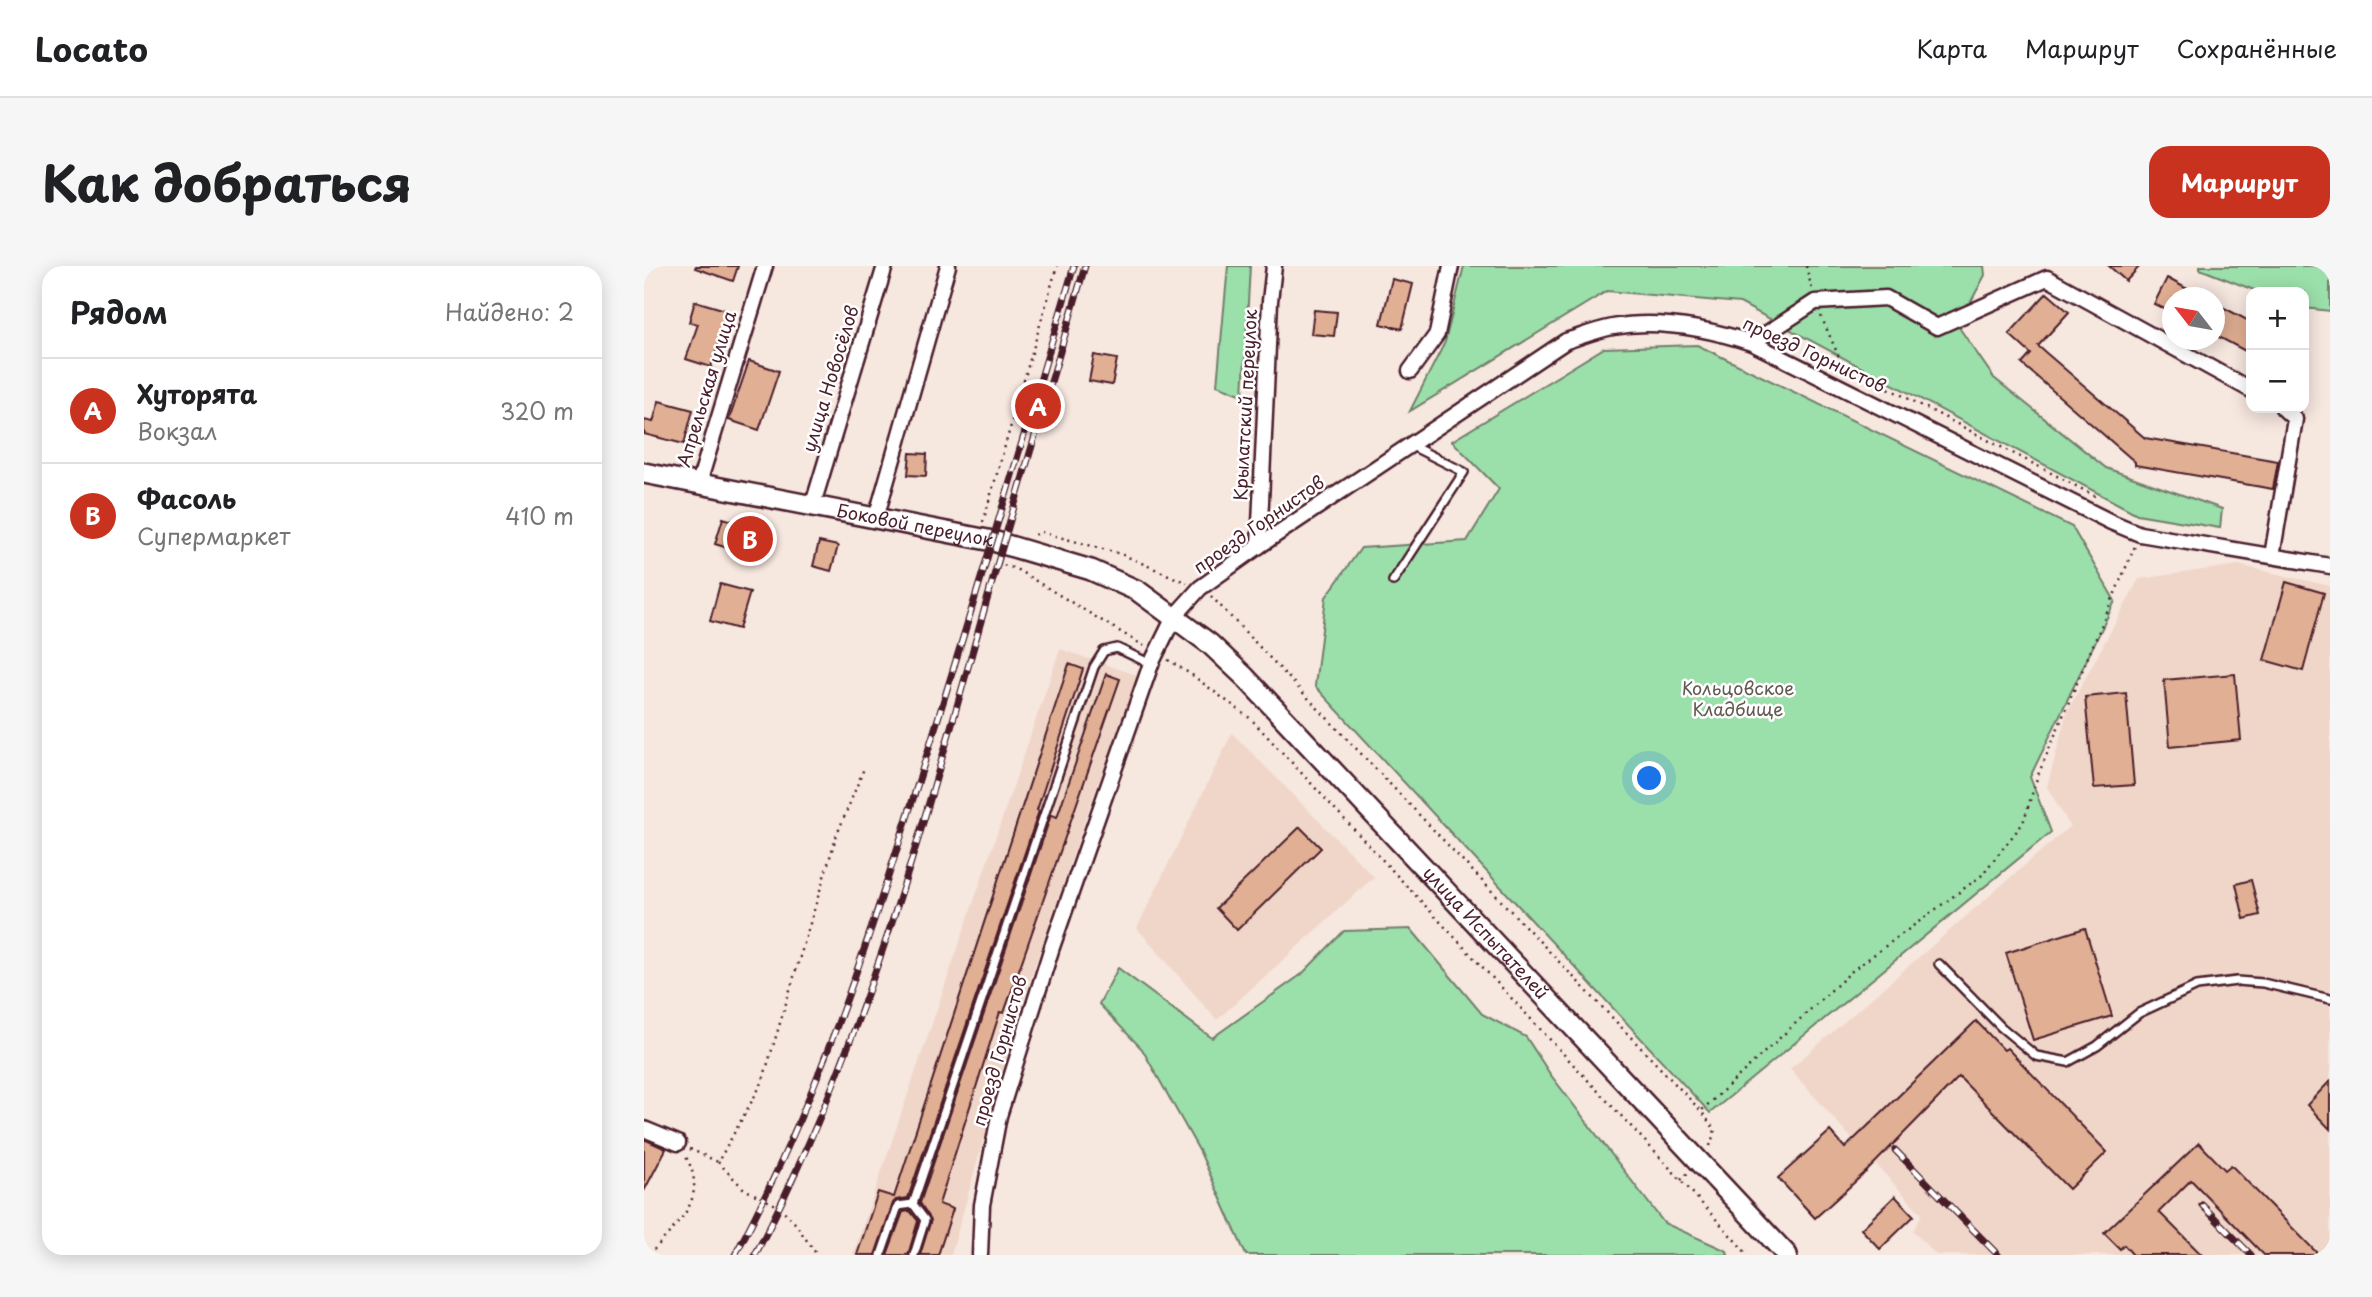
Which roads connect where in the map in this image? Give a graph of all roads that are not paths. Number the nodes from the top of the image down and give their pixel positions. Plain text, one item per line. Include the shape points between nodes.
1 (765, 266) edge
2 (886, 266) edge
3 (948, 266) edge
4 (1274, 266) edge
5 (1451, 266) edge
6 (1752, 343) junction
7 (1410, 371) dead end
8 (2246, 387) edge
9 (2288, 413) edge
10 (1410, 445) junction
11 (644, 472) edge
12 (699, 483) junction
13 (813, 504) junction
14 (876, 518) junction
15 (1259, 546) junction
16 (2272, 556) junction
17 (2330, 566) edge
18 (1392, 581) dead end
19 (1174, 617) junction
20 (1153, 659) junction
21 (1939, 964) dead end
22 (2330, 999) edge
23 (644, 1129) edge
24 (678, 1143) road end
25 (913, 1203) junction
26 (881, 1255) edge
27 (914, 1255) edge
28 (980, 1255) edge
29 (1787, 1255) edge

1 - 12 street, Апрельская улица
2 - 13 street, улица Новосёлов
3 - 14 street
4 - 15 street, Крылатский переулок
5 - 7 street via 1437,334
6 - 8 street via 1815,302 1886,298 1937,327 2048,278
6 - 10 street, проезд Горнистов via 1673,325 1614,327 1566,341
6 - 16 street, проезд Горнистов via 2140,534
9 - 16 street via 2295,419
10 - 15 street, проезд Горнистов
10 - 18 lane via 1464,472
11 - 12 main road, Боковой переулок
12 - 13 main road, Боковой переулок
13 - 14 main road, Боковой переулок
14 - 19 main road, Боковой переулок via 1004,543 1091,570 1138,591
15 - 19 street, проезд Горнистов via 1200,589
16 - 17 street, проезд Горнистов
19 - 20 street, проезд Горнистов
19 - 29 main road, улица Испытателей via 1245,677
20 - 25 lane via 1116,648 1104,651 1094,667
20 - 28 street, проезд Горнистов via 1052,947 999,1116 982,1205
21 - 22 lane via 2036,1056 2068,1062 2097,1046 2138,1013 2197,986 2263,983
23 - 24 street
25 - 26 lane via 898,1206
25 - 27 lane via 925,1220

